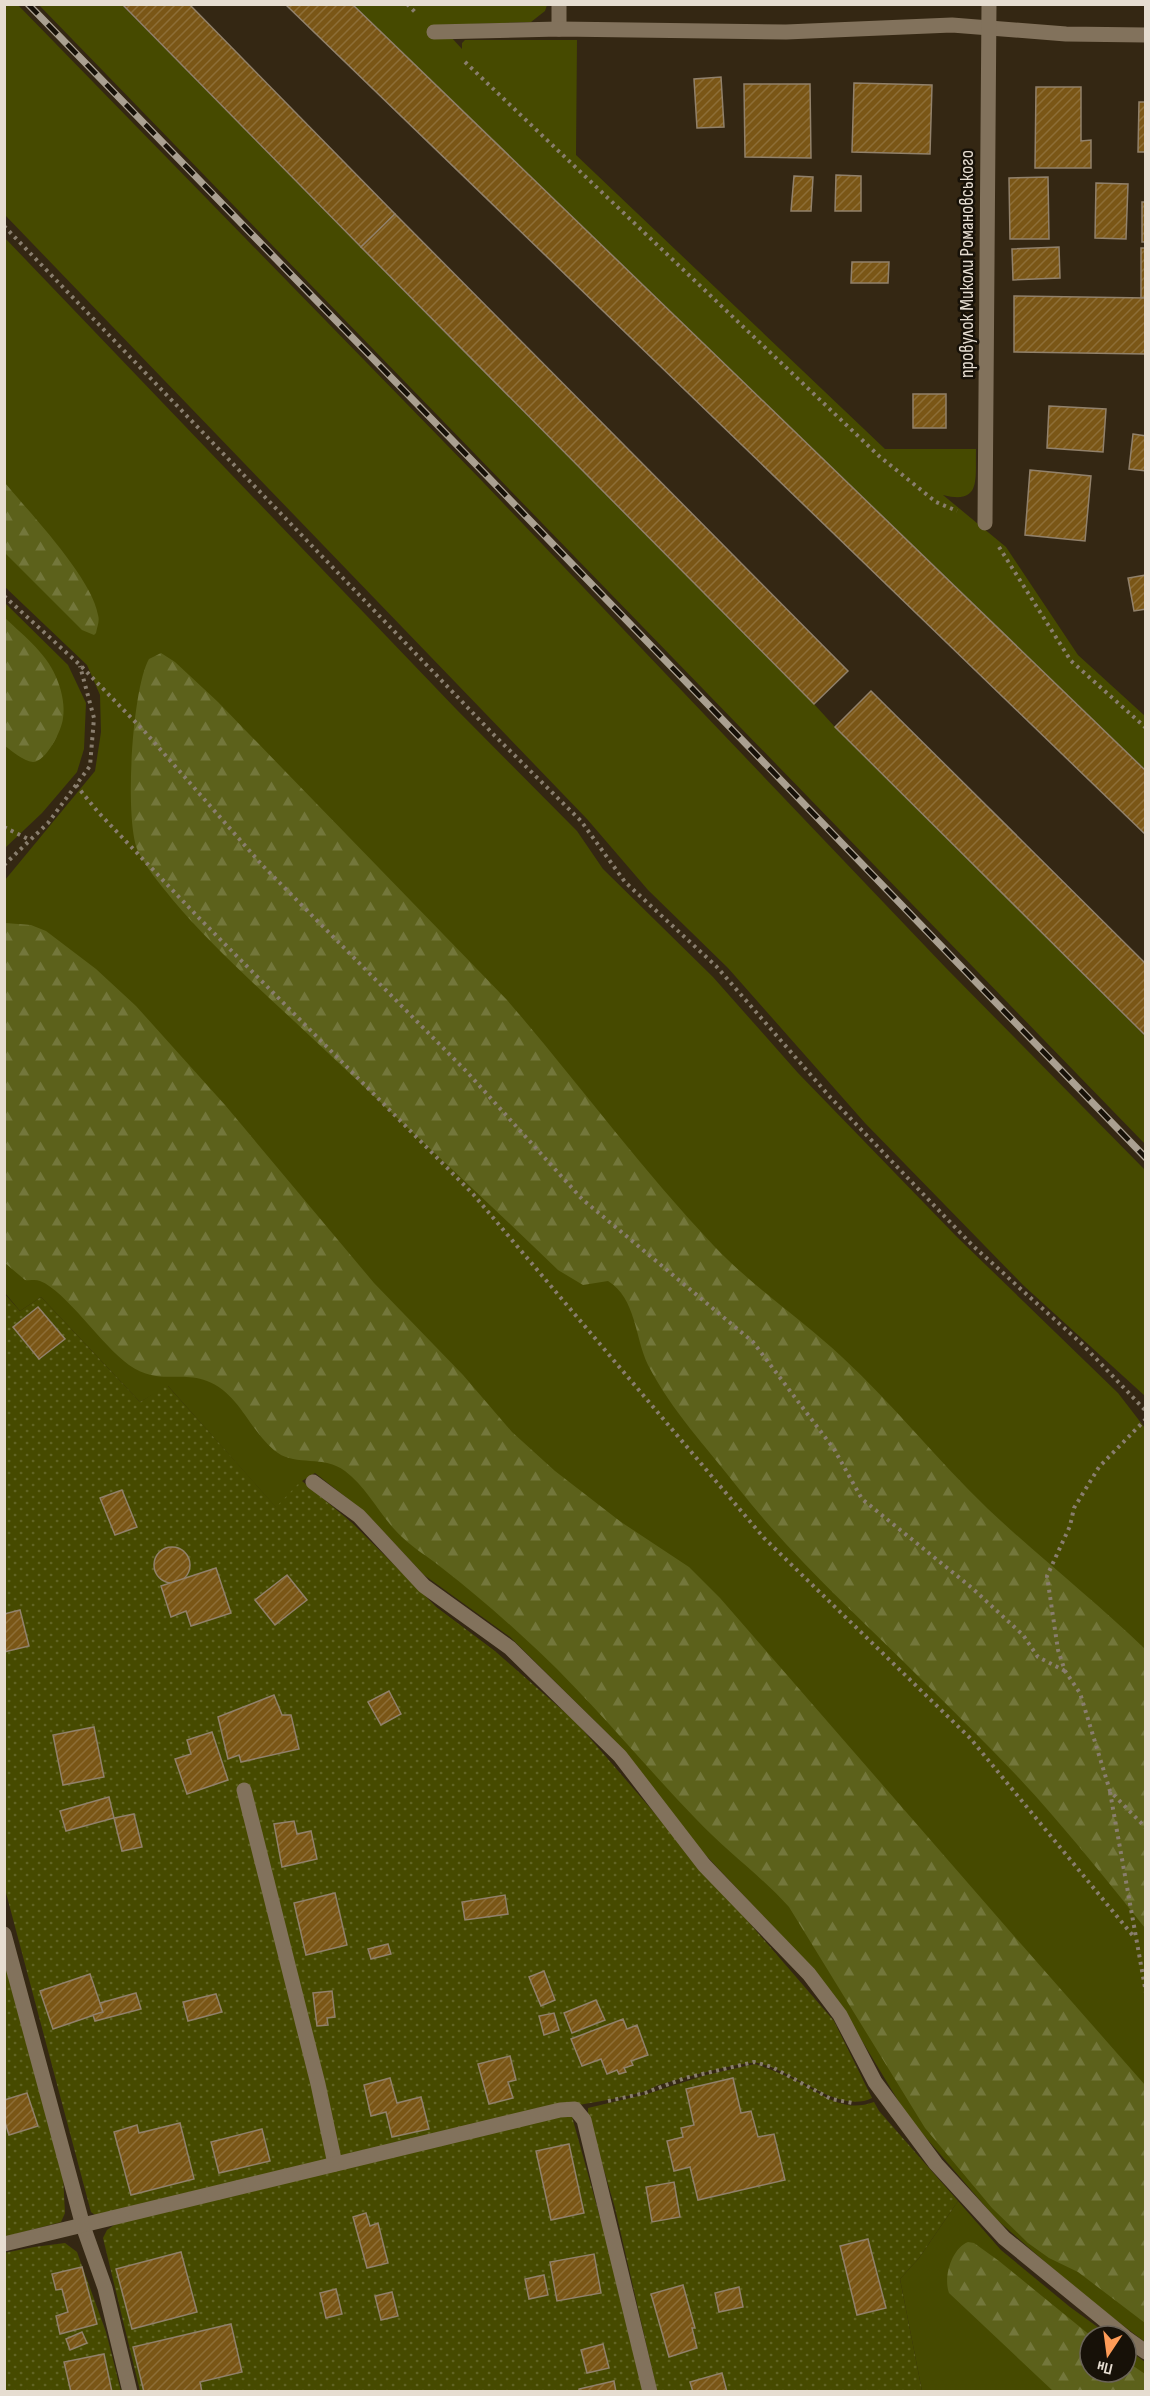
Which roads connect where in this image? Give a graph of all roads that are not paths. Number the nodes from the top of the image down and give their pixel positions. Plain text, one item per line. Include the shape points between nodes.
1 (559, 4) edge
2 (989, 4) edge
3 (989, 28) junction
4 (559, 29) junction
5 (434, 32) road end
6 (1146, 35) edge
7 (985, 523) road end
8 (313, 1482) dead end
9 (244, 1790) dead end
10 (4, 1934) edge
11 (335, 2164) junction
12 (83, 2226) junction
13 (4, 2244) edge
14 (1109, 2324) edge
15 (130, 2391) edge
16 (650, 2391) edge

1 - 4 street
2 - 3 street, провулок Миколи Романовського
3 - 4 street via 952,25 786,32
3 - 6 street
3 - 7 street, провулок Миколи Романовського
4 - 5 street
8 - 14 street via 359,1516 424,1586 510,1648 620,1756 704,1865 808,1974 840,2015 875,2082 936,2164 1004,2238
9 - 11 street
10 - 12 street
11 - 12 street
11 - 16 street via 575,2109 584,2120
12 - 13 street
12 - 15 street via 105,2288

